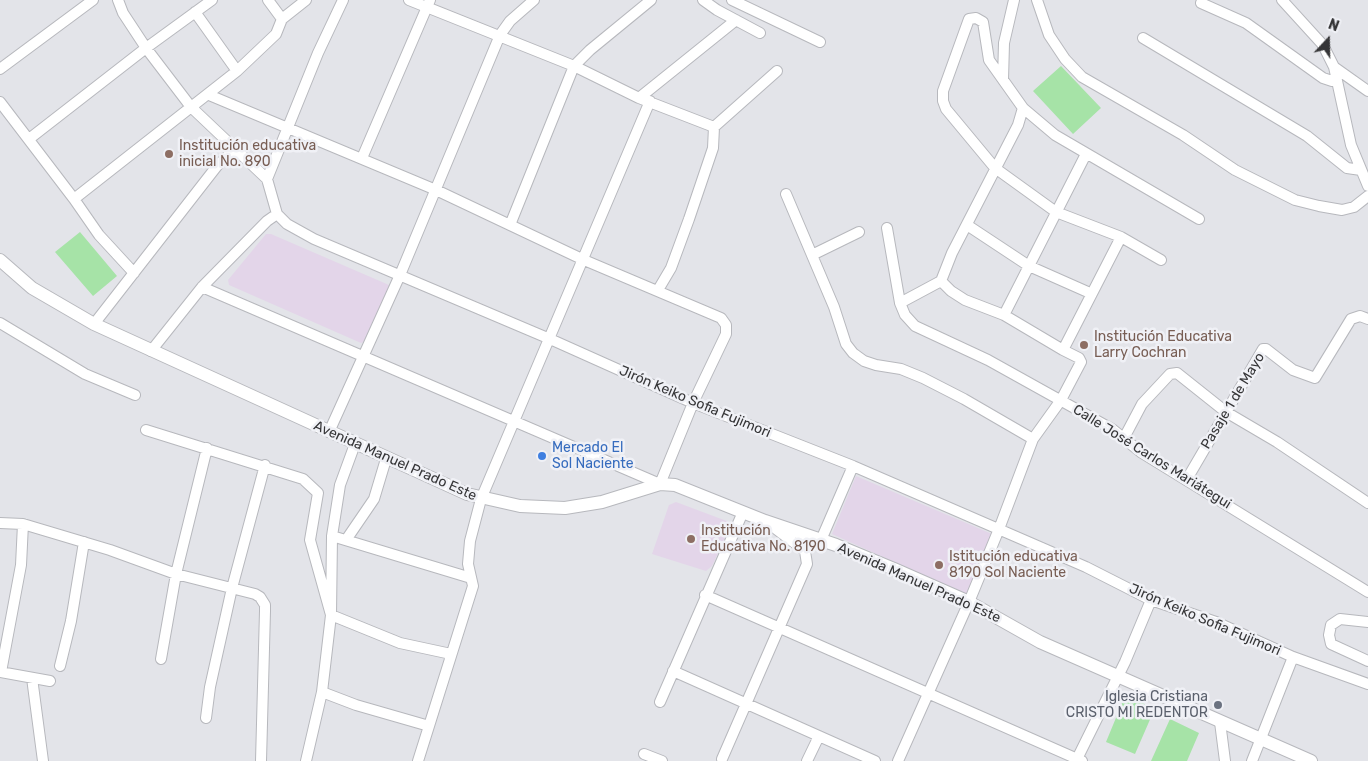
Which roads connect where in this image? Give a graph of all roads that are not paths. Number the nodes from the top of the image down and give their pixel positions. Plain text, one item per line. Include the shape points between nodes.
1 (93, 0) edge
2 (118, 0) edge
3 (212, 0) edge
4 (268, 0) edge
5 (306, 0) edge
6 (343, 0) edge
7 (409, 0) edge
8 (534, 0) edge
9 (651, 0) edge
10 (703, 0) edge
11 (732, 0) edge
12 (1014, 0) edge
13 (1037, 0) edge
14 (1282, 0) edge
15 (1201, 3) dead end
16 (428, 4) edge
17 (195, 12) junction
18 (282, 19) junction
19 (736, 20) junction
20 (760, 34) dead end
21 (500, 35) junction
22 (1143, 38) dead end
23 (820, 42) dead end
24 (146, 48) junction
25 (574, 66) junction
26 (1334, 67) junction
27 (0, 70) edge
28 (237, 71) junction
29 (777, 71) dead end
30 (1003, 80) junction
31 (1337, 81) junction
32 (1368, 91) edge
33 (209, 95) junction
34 (639, 98) junction
35 (650, 101) junction
36 (0, 102) edge
37 (191, 107) junction
38 (1023, 108) junction
39 (714, 127) junction
40 (287, 128) junction
41 (29, 139) junction
42 (235, 149) junction
43 (1086, 154) junction
44 (362, 158) junction
45 (994, 168) junction
46 (1361, 170) junction
47 (267, 179) junction
48 (1368, 186) edge
49 (436, 190) junction
50 (786, 194) dead end
51 (1368, 196) edge
52 (74, 198) junction
53 (1056, 212) junction
54 (277, 214) junction
55 (1200, 219) dead end
56 (510, 225) junction
57 (967, 225) junction
58 (886, 228) dead end
59 (859, 232) dead end
60 (1120, 237) junction
61 (812, 254) junction
62 (0, 260) edge
63 (584, 260) junction
64 (1161, 260) dead end
65 (1029, 266) junction
66 (134, 273) junction
67 (400, 275) junction
68 (942, 281) junction
69 (202, 287) junction
70 (658, 290) junction
71 (1090, 293) junction
72 (900, 303) junction
73 (1004, 315) junction
74 (1368, 319) edge
75 (0, 323) edge
76 (94, 324) junction
77 (550, 339) junction
78 (1063, 350) junction
79 (151, 351) junction
80 (363, 356) junction
81 (136, 395) dead end
82 (1061, 400) junction
83 (692, 403) junction
84 (1226, 412) junction
85 (514, 422) junction
86 (146, 430) dead end
87 (330, 432) junction
88 (1124, 438) junction
89 (1033, 439) junction
90 (355, 444) junction
91 (207, 448) junction
92 (386, 459) junction
93 (265, 465) junction
94 (853, 466) junction
95 (1187, 479) junction
96 (660, 484) junction
97 (482, 499) junction
98 (1368, 503) edge
99 (742, 512) junction
100 (765, 521) junction
101 (0, 523) edge
102 (23, 524) junction
103 (999, 529) junction
104 (332, 536) junction
105 (346, 540) junction
106 (821, 540) junction
107 (84, 542) junction
108 (176, 574) junction
109 (471, 578) junction
110 (232, 588) junction
111 (1368, 592) edge
112 (705, 595) junction
113 (1151, 600) junction
114 (969, 602) junction
115 (331, 616) junction
116 (1368, 622) edge
117 (780, 628) junction
118 (451, 654) junction
119 (1293, 656) junction
120 (161, 659) dead end
121 (1368, 661) edge
122 (60, 666) dead end
123 (673, 671) junction
124 (0, 672) edge
125 (1118, 677) junction
126 (32, 678) junction
127 (50, 681) dead end
128 (1368, 684) edge
129 (322, 692) junction
130 (928, 694) junction
131 (660, 702) dead end
132 (746, 704) junction
133 (206, 718) dead end
134 (1220, 722) junction
135 (429, 726) junction
136 (818, 736) junction
137 (1261, 740) junction
138 (644, 754) dead end
139 (722, 759) dead end
140 (1078, 760) edge
141 (43, 761) edge
142 (261, 761) edge
143 (306, 761) edge
144 (418, 761) edge
145 (662, 761) edge
146 (807, 761) edge
147 (875, 761) edge
148 (898, 761) edge
149 (1225, 761) edge
150 (1252, 761) edge
151 (1311, 761) edge

1 - 27 street
2 - 24 street
3 - 17 street
4 - 18 street
5 - 18 street
6 - 40 street
7 - 16 street
8 - 21 street via 510,21
9 - 25 street
10 - 19 street
11 - 23 street
12 - 30 street via 1004,43
13 - 51 street via 1049,35 1082,77 1183,135 1235,170 1295,200 1319,206 1342,210 1354,207
14 - 26 street via 1323,45
15 - 31 street via 1246,23 1323,78
16 - 21 street
16 - 44 street
17 - 24 street
17 - 28 street
18 - 28 street via 276,34
19 - 20 street
19 - 34 street
21 - 25 street
21 - 49 street
22 - 46 street via 1306,136 1347,168
24 - 37 street
24 - 41 street
25 - 34 street
25 - 56 street
26 - 31 street
26 - 32 street
28 - 33 street
29 - 39 street
30 - 38 street
30 - 45 street via 989,60 983,22 969,19 943,91 943,101
31 - 46 street via 1351,145
33 - 37 street
33 - 40 street
34 - 35 street
35 - 39 street
35 - 63 street
36 - 41 street
37 - 42 street
37 - 52 street
38 - 43 street via 1055,135
38 - 45 street via 1018,125
39 - 70 street via 713,148 689,219 671,268
40 - 44 street
40 - 47 street
41 - 52 street
42 - 47 street
42 - 66 street via 217,166
43 - 53 street
43 - 55 street
44 - 49 street
45 - 53 street
45 - 57 street
46 - 48 street
47 - 54 street
49 - 56 street
49 - 67 street
50 - 61 street
52 - 66 street via 113,252
53 - 60 street
53 - 65 street
54 - 67 street, Jirón Keiko Sofia Fujimori via 287,224 314,239
54 - 69 street
56 - 63 street
57 - 65 street
57 - 68 street
58 - 72 street, Calle José Carlos Mariátegui
59 - 61 street
60 - 64 street
60 - 71 street
61 - 89 street via 846,344 854,353 864,361 901,368 923,378
62 - 76 street, Avenida Manuel Prado Este via 32,288
63 - 70 street
63 - 77 street
65 - 71 street
65 - 73 street
66 - 76 street
67 - 77 street, Jirón Keiko Sofia Fujimori
67 - 80 street
68 - 72 street
68 - 73 street via 965,300
69 - 79 street
69 - 80 street
70 - 83 street via 720,318 726,325 726,334
71 - 78 street
72 - 82 street, Calle José Carlos Mariátegui via 915,326 988,360
73 - 78 street
74 - 84 street, Pasaje 1 de Mayo via 1360,316 1351,319 1315,378 1293,370 1262,349
75 - 81 street via 85,374
76 - 79 street, Avenida Manuel Prado Este
77 - 83 street, Jirón Keiko Sofia Fujimori
77 - 85 street
78 - 82 street via 1081,360
79 - 87 street, Avenida Manuel Prado Este
80 - 85 street
80 - 87 street
82 - 88 street, Calle José Carlos Mariátegui
82 - 89 street
83 - 94 street, Jirón Keiko Sofia Fujimori
83 - 96 street
84 - 88 street via 1177,373 1170,374 1142,404
84 - 95 street, Pasaje 1 de Mayo
84 - 98 street
85 - 96 street
85 - 97 street
86 - 91 street
87 - 90 street, Avenida Manuel Prado Este
88 - 95 street, Calle José Carlos Mariátegui via 1142,453
89 - 103 street
90 - 92 street, Avenida Manuel Prado Este
90 - 104 street via 340,485
91 - 93 street
91 - 108 street
92 - 97 street, Avenida Manuel Prado Este
92 - 105 street via 374,500
93 - 110 street
93 - 115 street via 304,479 318,493 310,540
94 - 103 street, Jirón Keiko Sofia Fujimori
94 - 106 street
95 - 111 street, Calle José Carlos Mariátegui
96 - 97 street, Avenida Manuel Prado Este via 602,502 565,508 520,506
96 - 99 street, Avenida Manuel Prado Este via 675,485
97 - 109 street via 470,541 468,564
99 - 100 street, Avenida Manuel Prado Este
99 - 112 street
100 - 106 street, Avenida Manuel Prado Este
100 - 117 street via 805,551 807,557
101 - 102 street
102 - 107 street
102 - 124 street via 21,565
103 - 113 street, Jirón Keiko Sofia Fujimori
103 - 114 street
104 - 105 street
104 - 115 street
105 - 109 street
106 - 114 street, Avenida Manuel Prado Este
107 - 108 street
107 - 122 street
108 - 110 street
108 - 120 street
109 - 118 street via 473,586
110 - 133 street
110 - 142 street via 255,594 265,605
112 - 117 street
112 - 123 street
113 - 119 street, Jirón Keiko Sofia Fujimori via 1216,622
113 - 125 street
114 - 125 street, Avenida Manuel Prado Este via 1040,642
114 - 130 street
115 - 118 street via 400,643
115 - 129 street
116 - 121 street via 1340,619 1331,625 1329,635 1331,644
117 - 130 street
117 - 132 street
118 - 135 street
119 - 128 street, Jirón Keiko Sofia Fujimori
119 - 137 street
123 - 131 street
123 - 132 street
124 - 126 street
125 - 134 street, Avenida Manuel Prado Este
125 - 140 street
126 - 127 street
126 - 141 street
129 - 135 street
129 - 143 street
130 - 140 street
130 - 148 street
132 - 136 street
132 - 139 street
134 - 137 street, Avenida Manuel Prado Este
134 - 149 street
135 - 144 street
136 - 146 street
136 - 147 street
137 - 150 street
137 - 151 street, Avenida Manuel Prado Este
138 - 145 street

